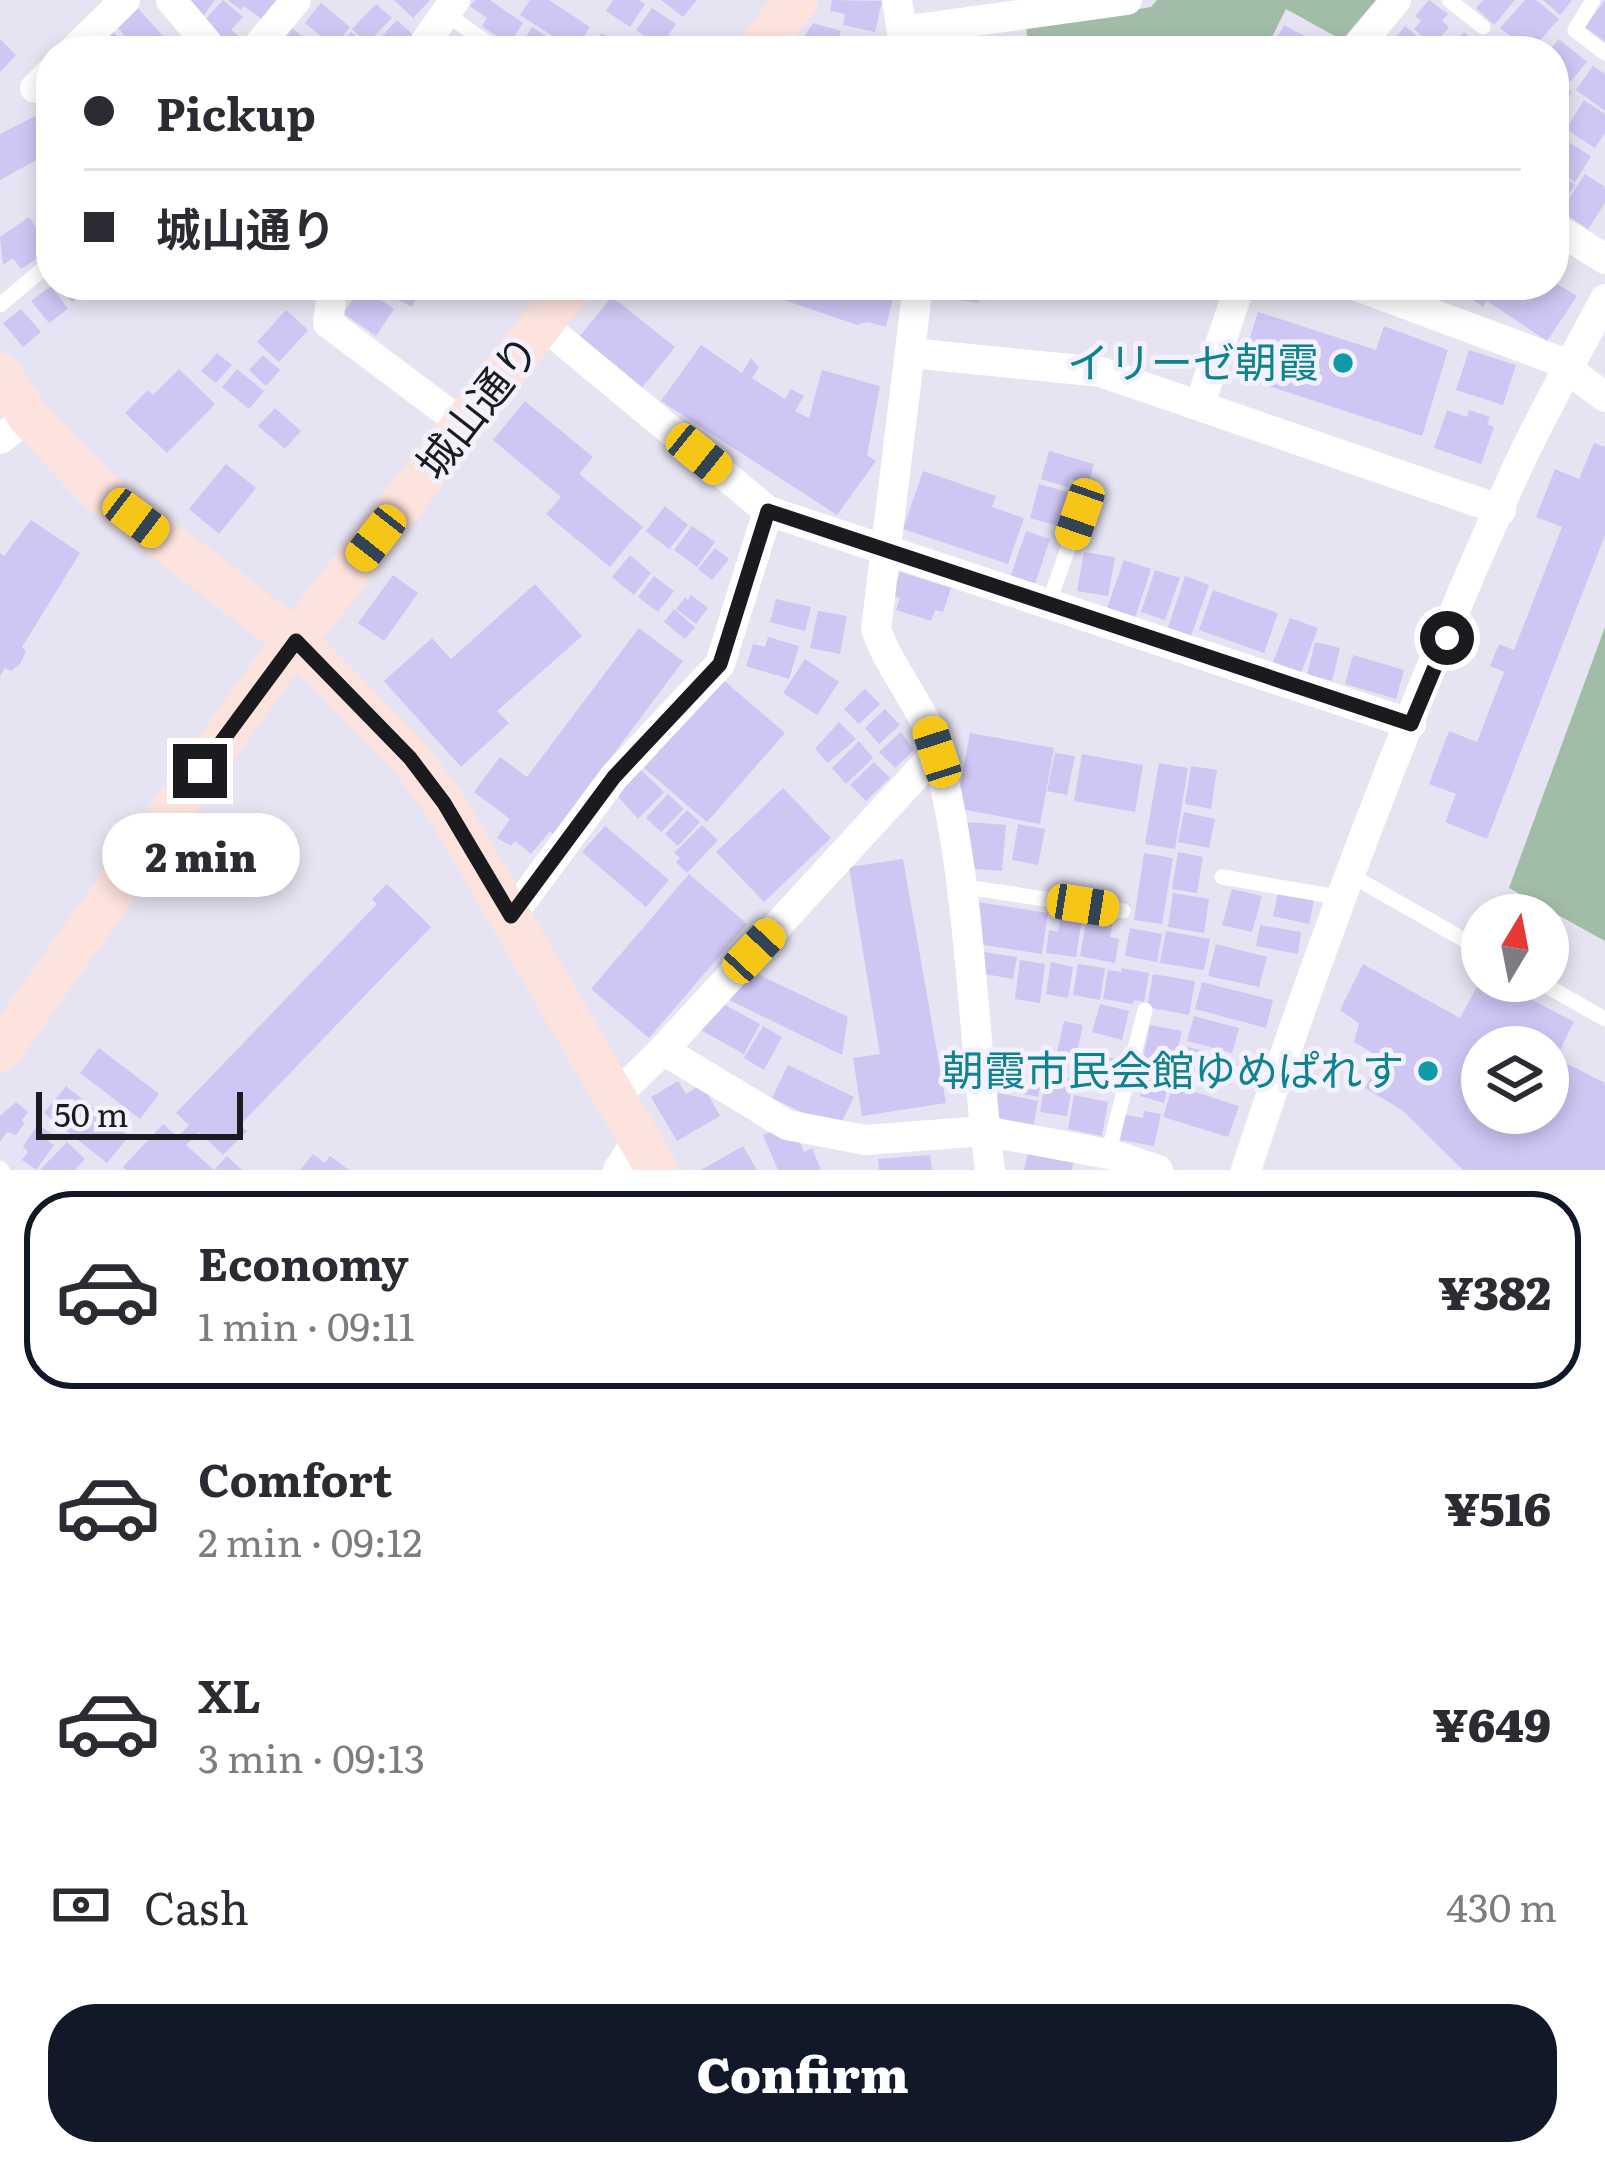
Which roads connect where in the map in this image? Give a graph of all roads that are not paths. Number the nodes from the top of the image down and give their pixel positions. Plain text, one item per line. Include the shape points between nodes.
1 (125, 0) edge
2 (172, 0) edge
3 (296, 0) edge
4 (797, 0) edge
5 (1127, 0) edge
6 (1396, 0) edge
7 (1449, 0) edge
8 (1593, 0) edge
9 (451, 7) edge
10 (901, 27) edge
11 (1484, 27) dead end
12 (88, 36) edge
13 (202, 36) edge
14 (266, 36) edge
15 (430, 36) edge
16 (483, 36) edge
17 (767, 36) edge
18 (1366, 36) edge
19 (1605, 53) edge
20 (1569, 237) edge
21 (1605, 260) edge
22 (36, 275) edge
23 (1605, 299) edge
24 (331, 300) edge
25 (560, 300) edge
26 (916, 300) edge
27 (1235, 300) edge
28 (1395, 300) edge
29 (0, 305) edge
30 (542, 324) junction
31 (911, 353) junction
32 (1568, 369) junction
33 (0, 374) edge
34 (1605, 397) edge
35 (1200, 404) junction
36 (464, 424) junction
37 (15, 428) edge
38 (1501, 510) junction
39 (768, 511) junction
40 (1080, 514) dead end
41 (886, 552) junction
42 (1048, 605) junction
43 (296, 641) junction
44 (1411, 724) junction
45 (937, 752) junction
46 (1222, 877) dead end
47 (960, 886) junction
48 (1348, 887) junction
49 (1124, 911) dead end
50 (511, 916) junction
51 (1461, 940) edge
52 (1569, 999) edge
53 (1145, 1010) dead end
54 (1605, 1019) edge
55 (663, 1050) junction
56 (0, 1051) edge
57 (616, 1096) junction
58 (985, 1131) junction
59 (1108, 1154) junction
60 (638, 1160) edge
61 (990, 1170) edge
62 (1158, 1170) edge
63 (1246, 1170) edge

1 - 12 street
2 - 13 street
3 - 14 street
4 - 17 street
5 - 10 street
6 - 18 street
7 - 11 lane
8 - 19 lane via 1575,30
9 - 15 street
9 - 16 lane
20 - 21 street
22 - 29 lane
23 - 32 street
24 - 36 street via 328,323
25 - 30 street, 城山通り
26 - 31 street
27 - 35 street
28 - 32 street
30 - 36 street, 城山通り
30 - 39 street
31 - 35 street via 1101,372
31 - 41 street
32 - 34 street
32 - 38 street
33 - 37 street
35 - 38 street
36 - 43 street, 城山通り
37 - 43 street
38 - 44 street
39 - 41 street
39 - 50 street via 720,664 614,777
40 - 42 lane
41 - 42 street
41 - 45 street via 876,629
42 - 44 street
43 - 50 street via 410,758
43 - 56 street, 城山通り
44 - 48 street
45 - 47 street
45 - 55 street
46 - 48 lane
47 - 49 lane
47 - 58 street
48 - 51 lane
48 - 63 street
50 - 57 street
52 - 54 lane
53 - 59 lane
55 - 57 street
55 - 58 street via 787,1125 865,1140
57 - 60 street
58 - 59 street
58 - 61 street
59 - 62 street

